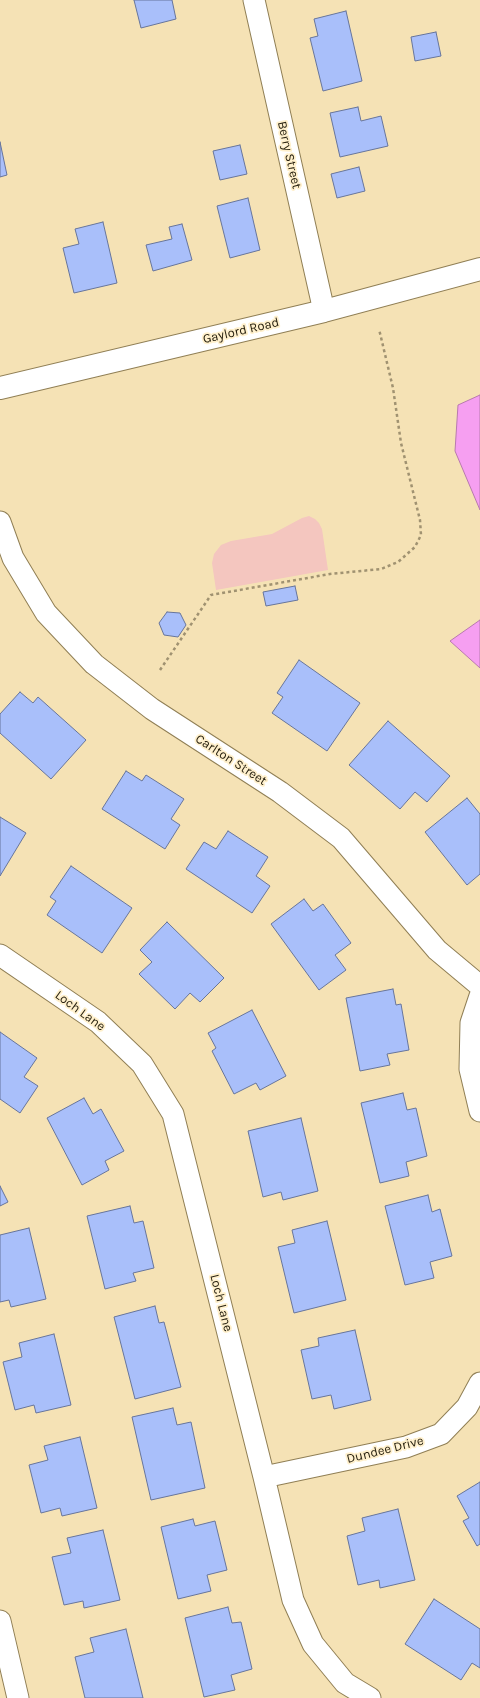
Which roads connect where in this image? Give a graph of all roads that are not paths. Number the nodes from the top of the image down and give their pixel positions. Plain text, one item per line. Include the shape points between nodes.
1 (254, 0) edge
2 (480, 269) edge
3 (324, 311) junction
4 (0, 388) edge
5 (0, 522) edge
6 (0, 955) edge
7 (480, 986) edge
8 (480, 996) edge
9 (480, 1111) edge
10 (480, 1383) edge
11 (264, 1477) junction
12 (0, 1621) edge
13 (18, 1698) edge
14 (370, 1698) edge

1 - 3 street, Berry Street
2 - 3 street, Gaylord Road
3 - 4 street, Gaylord Road
5 - 7 street, Carlton Street via 13,558 46,613 94,664 152,709 280,792 341,838 437,950
6 - 11 street, Loch Lane via 98,1022 142,1064 173,1114
8 - 9 street via 471,1023 470,1069
10 - 11 street, Dundee Drive via 467,1407 440,1434 406,1447
11 - 14 street, Loch Lane via 293,1600 313,1644 346,1683
12 - 13 street

